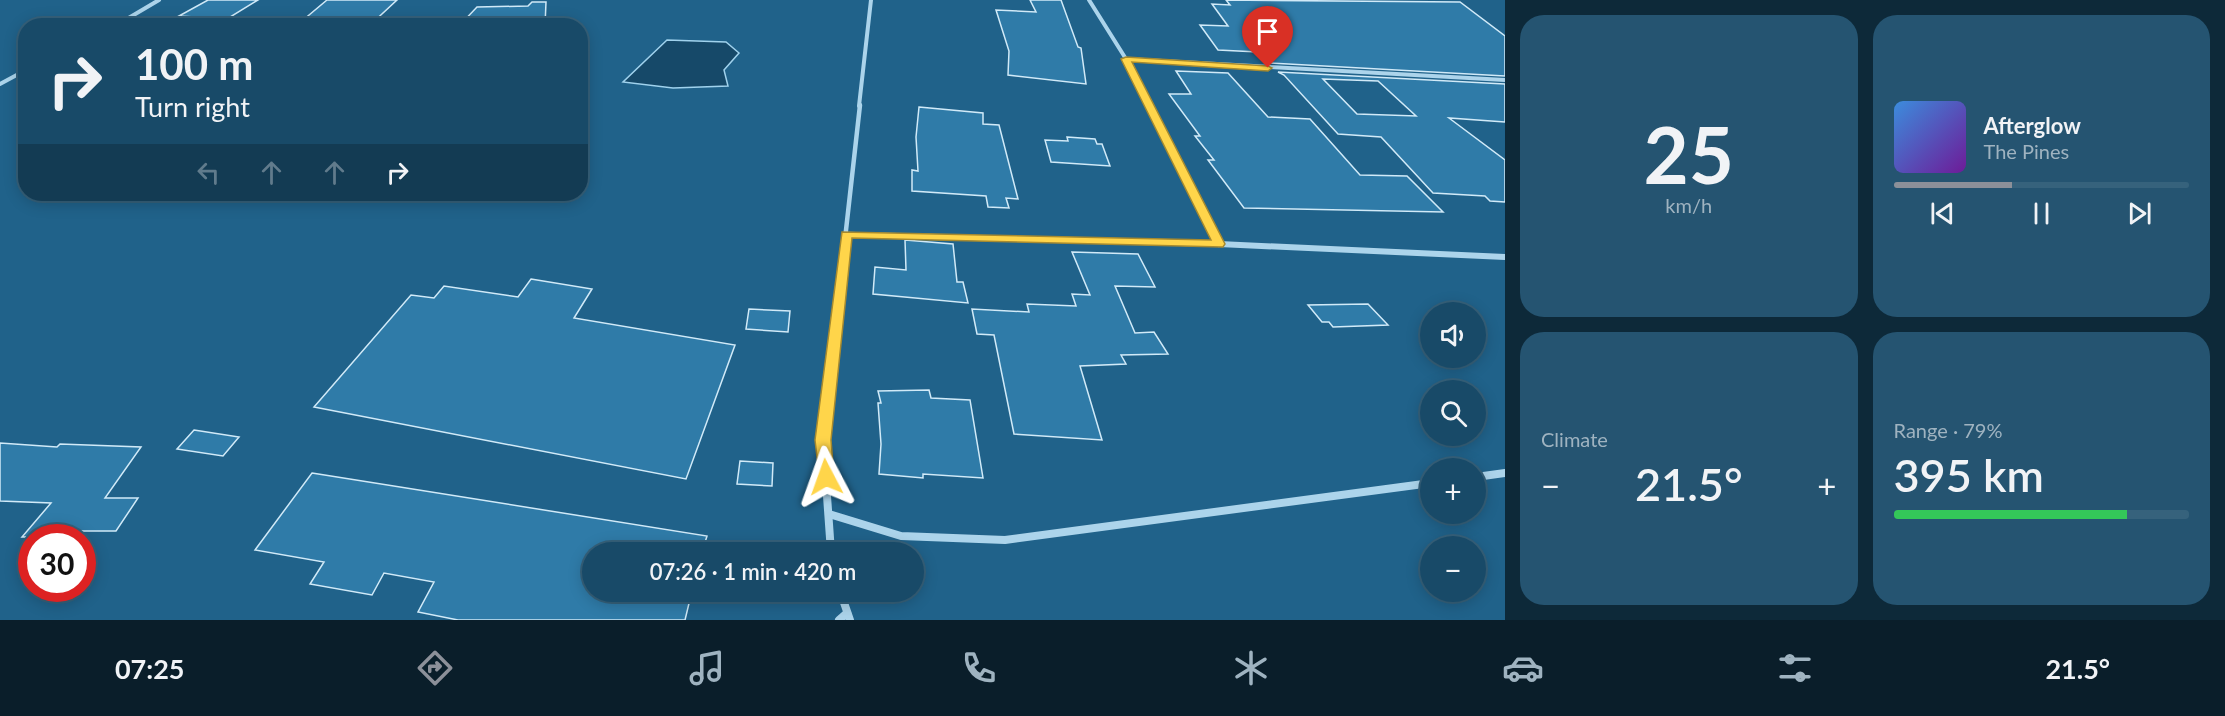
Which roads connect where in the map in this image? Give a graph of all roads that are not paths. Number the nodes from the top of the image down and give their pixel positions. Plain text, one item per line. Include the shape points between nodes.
1 (159, 0) edge
2 (871, 0) edge
3 (1089, 0) edge
4 (129, 18) edge
5 (1126, 59) junction
6 (18, 74) edge
7 (1505, 80) edge
8 (0, 84) edge
9 (846, 234) junction
10 (1219, 244) junction
11 (1505, 257) edge
12 (1505, 473) edge
13 (1486, 476) edge
14 (1420, 484) edge
15 (829, 514) junction
16 (830, 542) edge
17 (842, 602) edge
18 (845, 618) edge

1 - 4 street
2 - 9 street
3 - 5 street
5 - 7 street
5 - 10 street
6 - 8 street
9 - 10 street
9 - 15 street via 823,440
10 - 11 street
12 - 13 street
14 - 15 street via 1005,540 901,536
15 - 16 street
17 - 18 street

